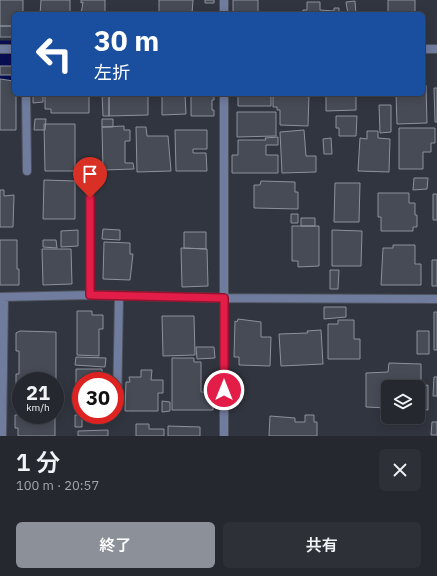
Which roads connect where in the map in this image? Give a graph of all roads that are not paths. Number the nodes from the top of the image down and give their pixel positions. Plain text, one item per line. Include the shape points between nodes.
1 (224, 0) edge
2 (224, 12) edge
3 (0, 49) edge
4 (12, 49) edge
5 (425, 49) edge
6 (437, 49) edge
7 (26, 96) edge
8 (224, 96) edge
9 (27, 171) dead end
10 (90, 198) dead end
11 (90, 295) junction
12 (118, 296) junction
13 (2, 297) edge
14 (224, 298) junction
15 (437, 299) edge
16 (118, 372) edge
17 (2, 436) edge
18 (224, 436) edge

1 - 2 street
3 - 4 street
5 - 6 street
7 - 9 street
8 - 14 street
10 - 11 street
11 - 12 street
11 - 13 street
12 - 14 street
12 - 16 street
13 - 17 street
14 - 15 street
14 - 18 street

